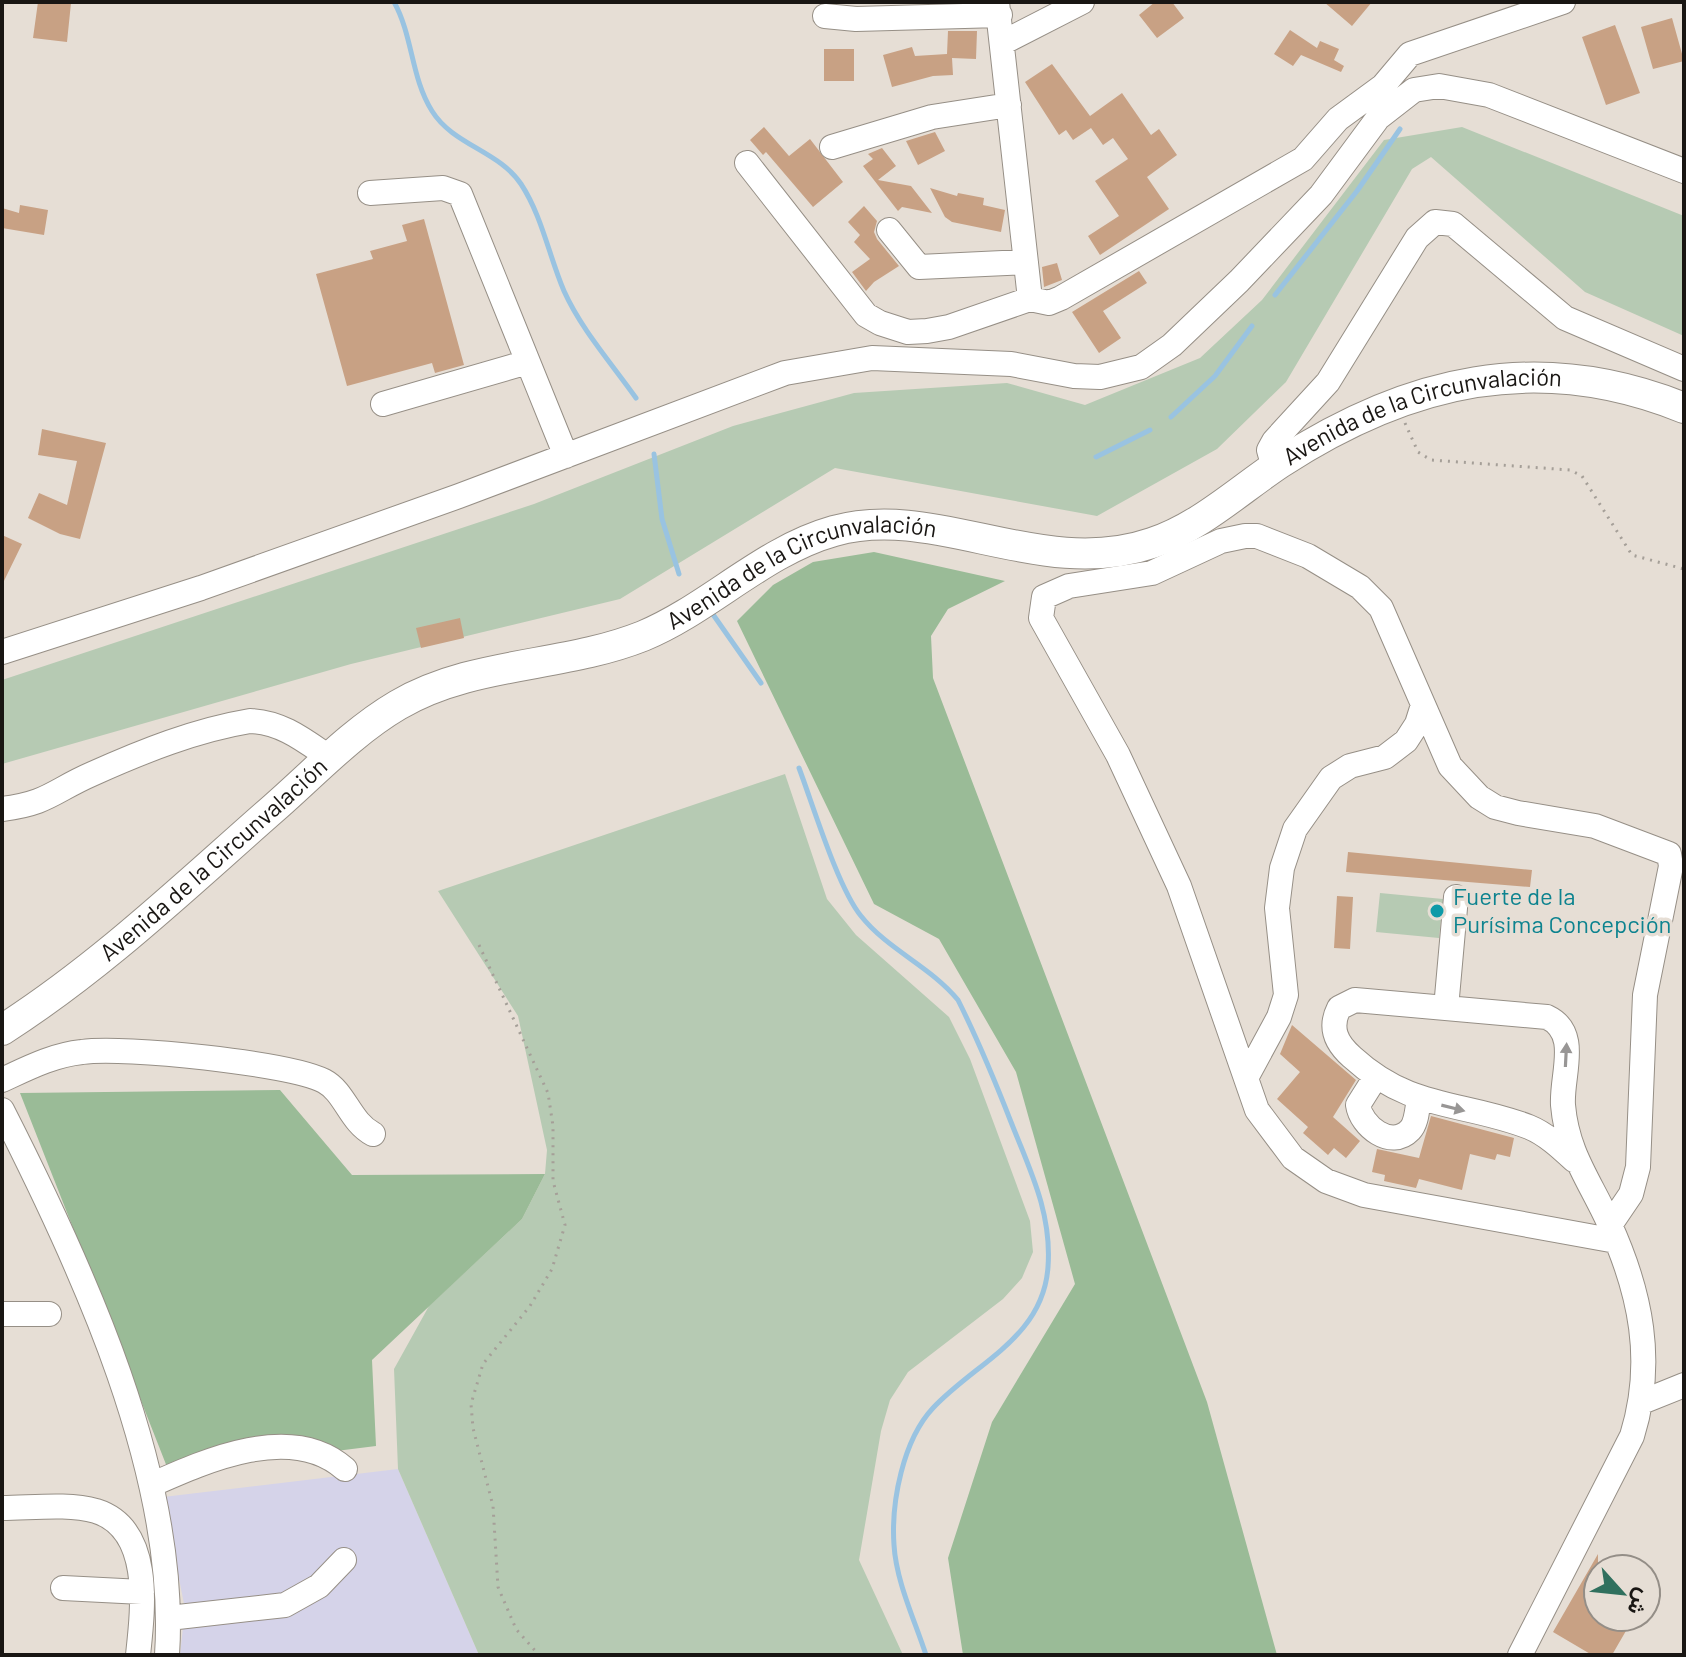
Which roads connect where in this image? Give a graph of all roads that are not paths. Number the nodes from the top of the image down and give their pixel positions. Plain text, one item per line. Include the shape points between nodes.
1 (1082, 2) edge
2 (1563, 2) edge
3 (998, 9) edge
4 (825, 16) dead end
5 (1002, 43) junction
6 (1009, 105) junction
7 (832, 147) dead end
8 (747, 163) dead end
9 (1684, 171) edge
10 (370, 193) dead end
11 (889, 230) dead end
12 (1026, 262) junction
13 (1030, 299) junction
14 (528, 362) junction
15 (1684, 369) edge
16 (383, 404) dead end
17 (1684, 408) edge
18 (566, 456) junction
19 (1274, 468) junction
20 (2, 652) edge
21 (1423, 705) junction
22 (330, 758) junction
23 (2, 809) edge
24 (1456, 897) dead end
25 (1446, 1008) junction
26 (2, 1030) edge
27 (1246, 1078) junction
28 (1375, 1078) junction
29 (2, 1080) edge
30 (1419, 1099) junction
31 (1563, 1103) junction
32 (2, 1110) edge
33 (1526, 1126) junction
34 (373, 1134) dead end
35 (1574, 1160) junction
36 (1613, 1233) junction
37 (2, 1314) edge
38 (49, 1314) dead end
39 (1684, 1385) edge
40 (1642, 1402) junction
41 (345, 1469) dead end
42 (151, 1485) junction
43 (2, 1508) edge
44 (344, 1560) dead end
45 (63, 1588) dead end
46 (142, 1592) junction
47 (169, 1618) junction
48 (138, 1655) edge
49 (167, 1655) edge
50 (1520, 1655) edge

1 - 5 street
2 - 13 street via 1410,54 1383,86 1338,119 1303,159 1061,298 1049,303
3 - 4 street via 856,19
3 - 5 street
5 - 6 street
6 - 7 street via 932,117
6 - 12 street
8 - 13 street via 866,315 880,323 908,332 927,331
9 - 18 street via 1489,95 1439,86 1414,90 1378,118 1321,195 1239,281 1141,367 1100,377 1011,364 872,358 831,363 785,373
10 - 14 street via 443,188 460,194
11 - 12 street via 919,267
12 - 13 street
14 - 16 street
14 - 18 street
15 - 19 street via 1565,318 1453,224 1435,222 1417,238 1328,382 1274,441 1269,450
17 - 19 main road, Avenida de la Circunvalación via 1595,382 1531,376 1465,383 1397,401 1349,421
18 - 20 street via 201,588
19 - 22 main road, Avenida de la Circunvalación via 1187,528 1151,544 1101,555 1032,551 897,526 828,533 779,555 642,636 571,658 436,686 394,707
21 - 27 street via 1406,741 1385,757 1350,766 1331,778 1295,829 1282,868 1277,908 1286,995
21 - 27 street via 1372,597 1308,556 1257,536 1221,541 1152,573 1069,586 1044,597 1041,618 1046,630 1118,755 1179,886
21 - 36 street via 1450,766 1495,807 1595,826 1664,850 1671,859 1645,995 1638,1167
22 - 23 street via 290,730 250,721 139,754 44,802
22 - 26 main road, Avenida de la Circunvalación via 144,926
24 - 25 street
25 - 28 street via 1355,1000 1339,1008 1334,1025 1339,1044
31 -> 25 street via 1566,1038 1557,1022
27 - 36 street via 1257,1110 1279,1144 1335,1185 1364,1195
28 - 30 street
28 - 30 street via 1358,1105 1372,1131 1391,1137 1410,1130
29 - 34 street via 48,1059 108,1050 264,1067 327,1083 360,1126
30 -> 33 street
31 - 33 street via 1548,1119
31 - 35 street
32 - 42 street via 100,1327
33 - 35 street
35 - 36 street
36 - 40 street via 1643,1334
37 - 38 street
39 - 40 street
40 - 50 street via 1620,1464
41 - 42 street via 317,1450 288,1445 203,1461
42 - 47 street
43 - 46 street via 78,1509 109,1517 132,1540
44 - 47 street via 319,1586 285,1605
45 - 46 street
46 - 48 street
47 - 49 street

